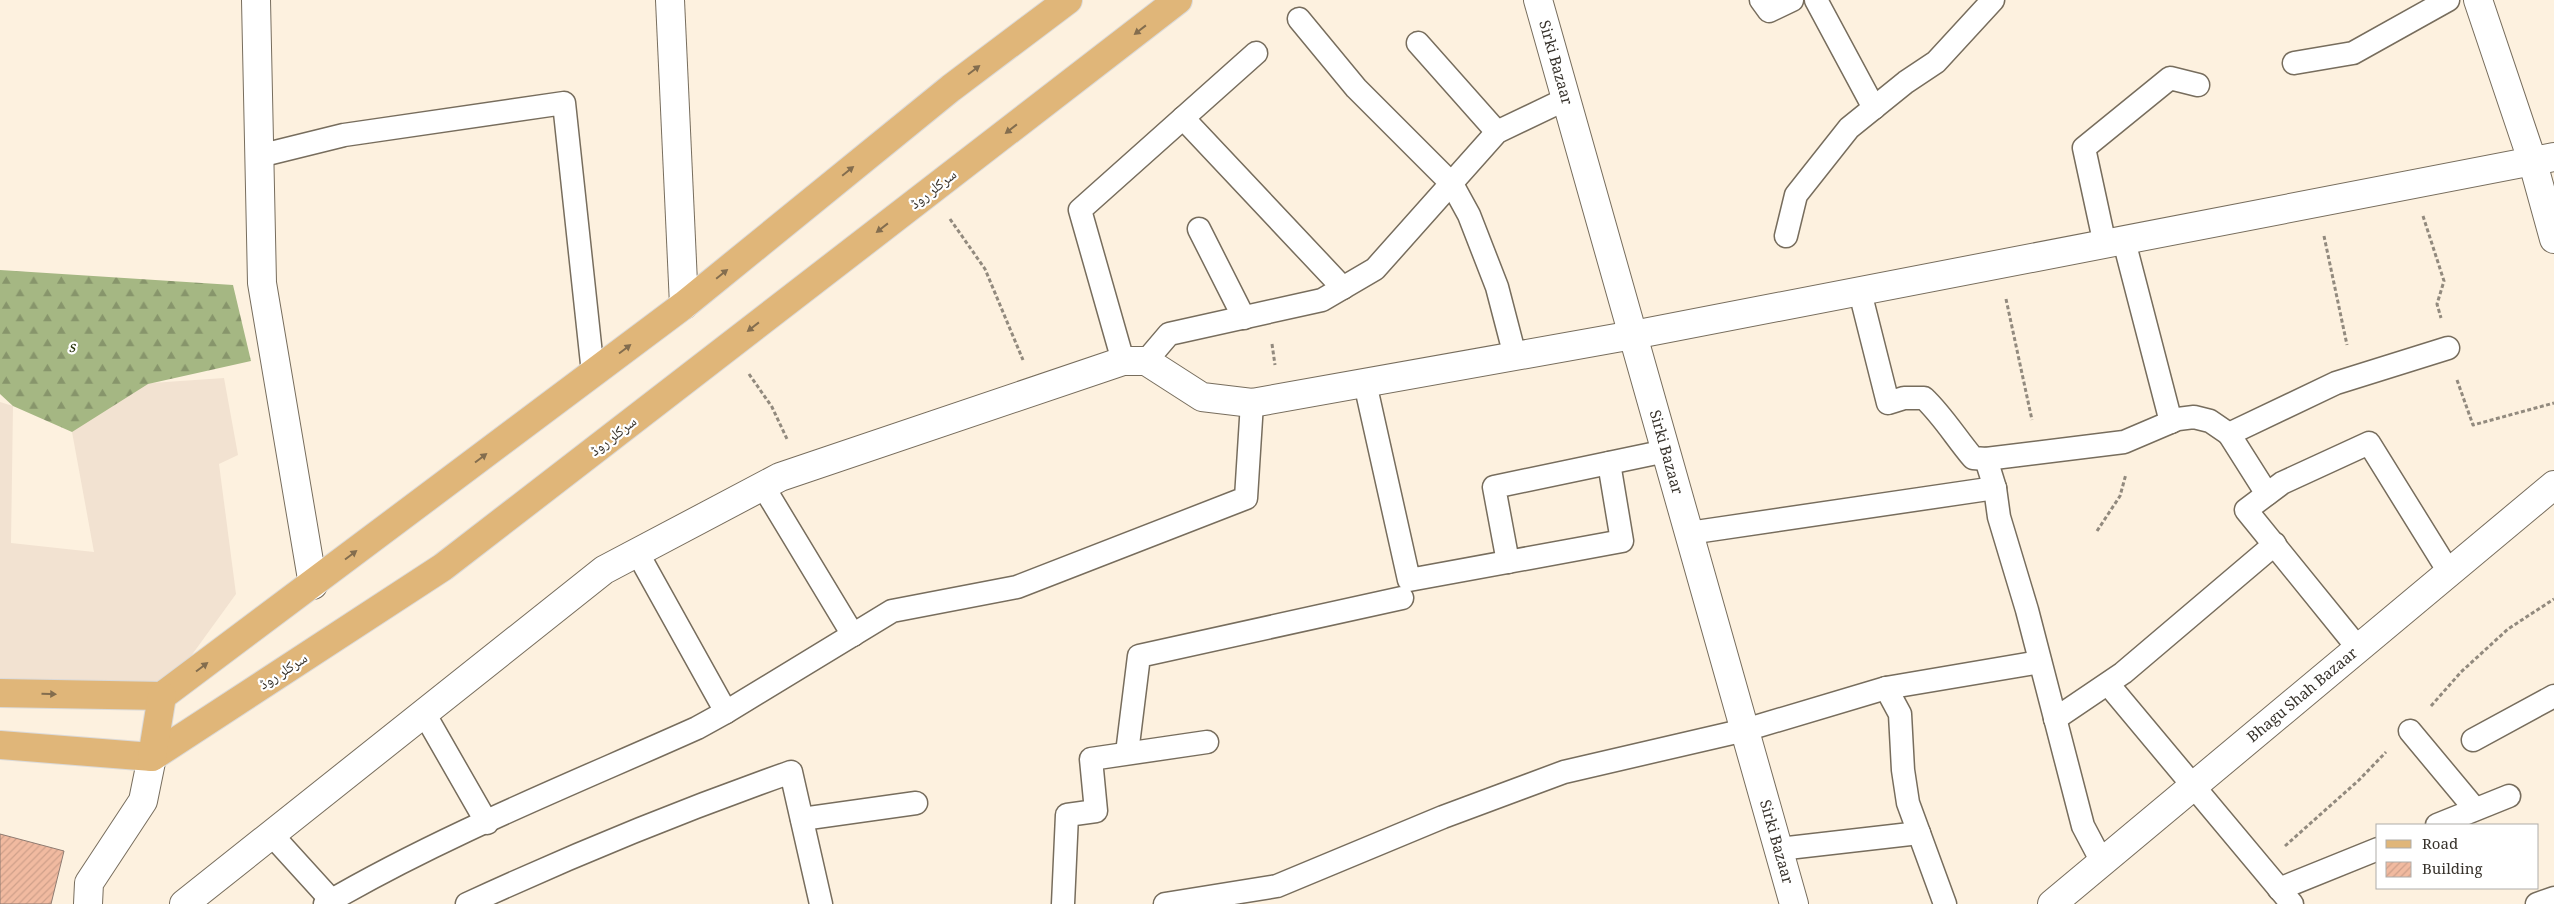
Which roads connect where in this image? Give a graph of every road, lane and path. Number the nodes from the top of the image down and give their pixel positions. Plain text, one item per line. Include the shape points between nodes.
1 (256, 0) edge
2 (670, 0) edge
3 (1068, 0) edge
4 (1178, 0) edge
5 (1538, 0) edge
6 (1761, 0) edge
7 (1792, 0) edge
8 (1816, 0) edge
9 (1994, 0) edge
10 (2448, 0) edge
11 (2478, 0) edge
12 (1299, 19) dead end
13 (1418, 43) dead end
14 (1256, 53) dead end
15 (2294, 64) dead end
16 (2198, 85) dead end
17 (1566, 99) junction
18 (1874, 108) junction
19 (1183, 118) junction
20 (1498, 132) junction
21 (259, 156) junction
22 (2544, 160) edge
23 (1452, 184) junction
24 (930, 191) junction
25 (2317, 204) junction
26 (1199, 229) dead end
27 (1786, 236) dead end
28 (2554, 240) edge
29 (2115, 243) junction
30 (1998, 265) junction
31 (1343, 288) junction
32 (1860, 292) junction
33 (684, 305) junction
34 (1267, 312) junction
35 (1244, 318) junction
36 (1633, 335) junction
37 (730, 346) junction
38 (2448, 348) dead end
39 (1515, 356) junction
40 (1134, 361) junction
41 (593, 373) junction
42 (2355, 377) junction
43 (1365, 383) junction
44 (1037, 390) junction
45 (1280, 398) junction
46 (1252, 402) junction
47 (2170, 422) junction
48 (2141, 434) junction
49 (2229, 434) junction
50 (1666, 451) junction
51 (2039, 452) junction
52 (1986, 459) junction
53 (1609, 463) junction
54 (801, 469) junction
55 (2554, 485) edge
56 (763, 486) junction
57 (1995, 488) junction
58 (2267, 494) junction
59 (2097, 531) dead end
60 (1689, 533) junction
61 (2275, 544) junction
62 (637, 552) junction
63 (1508, 562) junction
64 (2449, 572) junction
65 (312, 585) junction
66 (1402, 598) dead end
67 (853, 635) junction
68 (2358, 648) junction
69 (2040, 662) junction
70 (2108, 684) junction
71 (1886, 688) junction
72 (0, 693) edge
73 (162, 696) junction
74 (2554, 696) edge
75 (726, 712) junction
76 (424, 713) junction
77 (2054, 719) junction
78 (1745, 730) junction
79 (2410, 731) dead end
80 (2473, 740) dead end
81 (1207, 742) dead end
82 (0, 746) edge
83 (1127, 753) junction
84 (152, 757) junction
85 (2192, 787) junction
86 (2509, 796) dead end
87 (916, 803) dead end
88 (2475, 810) junction
89 (802, 819) junction
90 (487, 823) junction
91 (2440, 824) edge
92 (1919, 833) junction
93 (271, 834) junction
94 (1779, 849) junction
95 (2376, 850) edge
96 (2102, 862) junction
97 (2285, 897) edge
98 (2554, 898) edge
99 (1227, 899) edge
100 (328, 902) edge
101 (88, 904) edge
102 (184, 904) edge
103 (467, 904) edge
104 (821, 904) edge
105 (1063, 904) edge
106 (1165, 904) edge
107 (1794, 904) edge
108 (1945, 904) edge
109 (2052, 904) edge
110 (2537, 904) edge

1 - 21 street
2 - 33 street
33 -> 3 main road via 950,88
4 -> 24 main road, سرکلر روڈ
5 - 17 street, Sirki Bazaar
6 - 7 lane via 1769,11
8 - 18 lane
9 - 18 lane via 1936,62
10 - 15 lane via 2353,53
11 - 22 street
12 - 23 lane via 1356,88
13 - 20 lane
14 - 19 lane
16 - 29 lane via 2170,78 2084,148
17 - 20 lane
17 - 36 street, Sirki Bazaar
18 - 27 lane via 1848,128 1796,195
19 - 31 lane
19 - 40 lane via 1080,210
20 - 23 lane
21 - 41 lane via 344,135 564,103
21 - 65 street via 262,283
22 - 25 street
22 - 28 street
23 - 31 lane via 1375,269
23 - 39 lane via 1470,215 1497,287
24 -> 37 main road, سرکلر روڈ
24 - 44 path via 985,270
25 - 29 street
25 - 42 path
26 - 35 lane
29 - 30 street
29 - 47 lane
30 - 32 street
30 - 51 path
31 - 34 lane via 1322,300
32 - 36 street
32 - 52 lane via 1888,403 1904,398 1924,398 1943,416 1953,435 1973,458
41 -> 33 main road
34 - 35 lane
34 - 45 path
35 - 40 lane via 1169,334
36 - 39 street
36 - 50 street, Sirki Bazaar
37 - 54 path via 772,407
37 - 84 main road, سرکلر روڈ via 443,567
38 - 42 lane
39 - 43 street
40 - 44 street
40 - 46 street via 1202,397
65 -> 41 main road
42 - 49 lane
43 - 45 street
43 - 63 lane via 1409,580
44 - 54 street
45 - 46 street
46 - 67 lane via 1246,498 1017,587 892,611
47 - 48 lane
47 - 49 lane via 2194,417 2210,421
48 - 51 lane via 2124,442
48 - 59 path via 2120,496
49 - 58 lane
50 - 53 lane
50 - 60 street, Sirki Bazaar
51 - 52 lane
52 - 57 lane
53 - 63 lane via 1494,487
53 - 63 lane via 1622,541
54 - 56 street
55 - 64 street, Bhagu Shah Bazaar
56 - 62 street
56 - 67 lane
57 - 60 lane
57 - 69 lane via 1999,517 2028,610
58 - 61 lane via 2246,510
58 - 64 lane via 2282,483 2369,443
60 - 78 street, Sirki Bazaar
61 - 68 lane
61 - 70 lane
62 - 75 lane
62 - 76 street via 604,570
64 - 68 street, Bhagu Shah Bazaar
73 -> 65 main road
66 - 83 lane via 1139,656
67 - 75 lane
68 - 85 street, Bhagu Shah Bazaar
69 - 71 lane
69 - 77 lane
70 - 77 lane
70 - 85 lane
71 - 78 lane
71 - 92 lane via 1900,714 1908,803
72 -> 73 main road
73 - 84 main road
74 - 80 lane
75 - 90 lane
76 - 90 lane
76 - 93 street
77 - 96 lane via 2083,826
78 - 94 street, Sirki Bazaar
78 - 99 lane via 1564,772 1277,886
79 - 88 lane
81 - 83 lane
82 - 84 main road
83 - 105 lane via 1091,759 1096,810 1067,815
84 - 101 street via 143,801 89,883
85 - 96 street, Bhagu Shah Bazaar
85 - 97 lane
86 - 88 lane
87 - 89 lane
88 - 91 lane
89 - 103 lane via 791,772 684,809
89 - 104 lane
90 - 100 lane via 366,880
92 - 94 lane
92 - 108 lane
93 - 100 lane
93 - 102 street
94 - 107 street, Sirki Bazaar
95 - 97 lane
96 - 109 street, Bhagu Shah Bazaar
98 - 110 lane
99 - 106 lane

